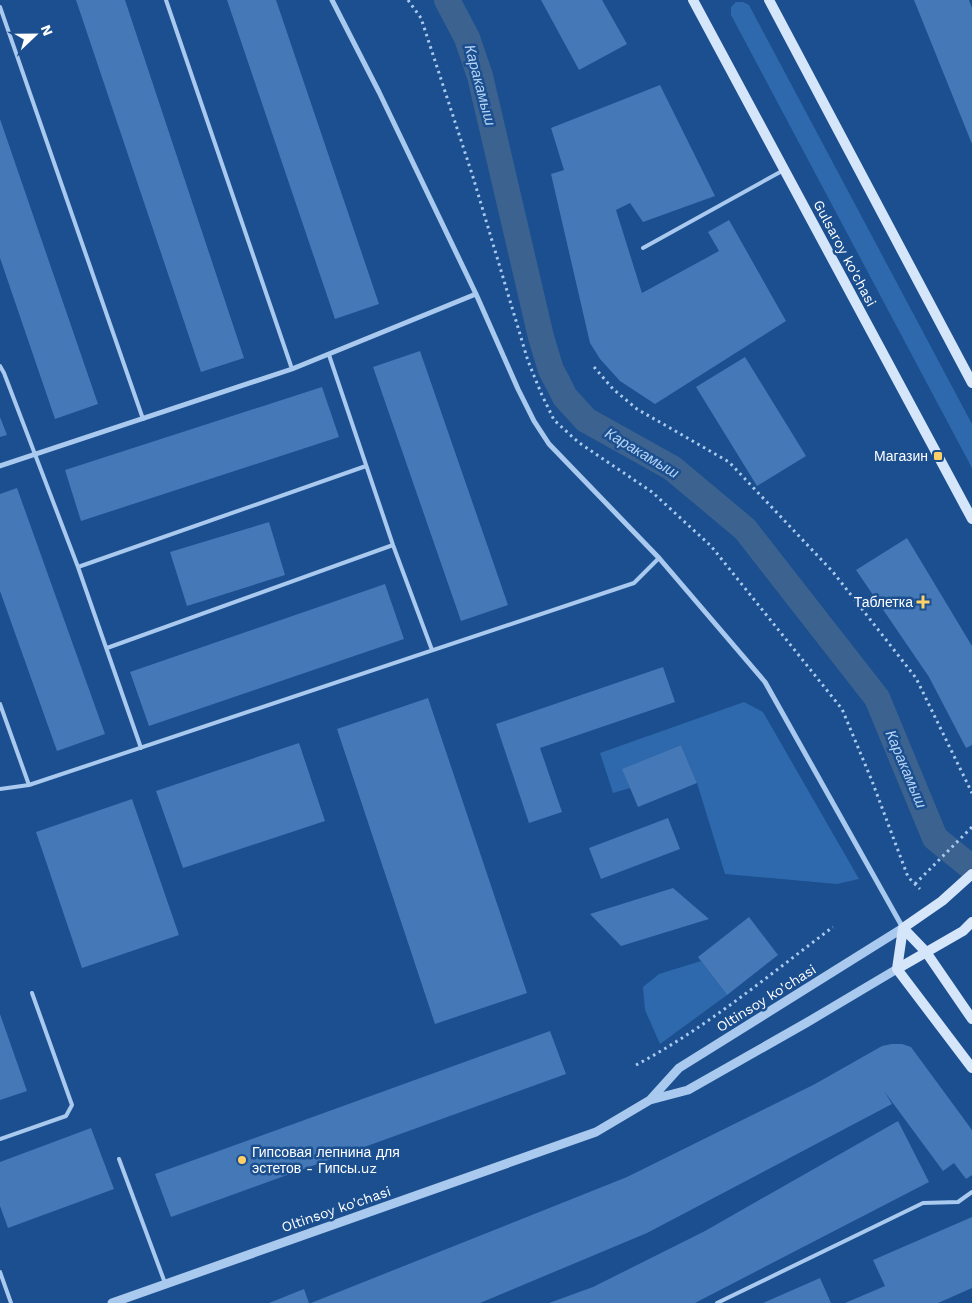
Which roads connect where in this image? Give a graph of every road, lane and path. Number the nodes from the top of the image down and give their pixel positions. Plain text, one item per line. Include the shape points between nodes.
1 (166, 0) edge
2 (332, 0) edge
3 (408, 0) edge
4 (693, 0) edge
5 (769, 0) edge
6 (0, 7) edge
7 (784, 170) junction
8 (643, 248) dead end
9 (476, 294) junction
10 (329, 355) junction
11 (0, 366) edge
12 (594, 368) dead end
13 (292, 369) junction
14 (972, 383) edge
15 (143, 419) junction
16 (35, 454) junction
17 (0, 466) edge
18 (366, 466) junction
19 (972, 519) edge
20 (393, 545) junction
21 (659, 558) junction
22 (78, 567) junction
23 (107, 648) junction
24 (432, 650) junction
25 (0, 704) edge
26 (141, 748) junction
27 (29, 785) junction
28 (0, 790) edge
29 (972, 793) edge
30 (972, 827) edge
31 (972, 874) edge
32 (915, 884) junction
33 (920, 889) dead end
34 (972, 922) edge
35 (833, 928) dead end
36 (903, 928) junction
37 (926, 952) junction
38 (897, 969) junction
39 (32, 993) dead end
40 (972, 1019) edge
41 (636, 1065) dead end
42 (972, 1068) edge
43 (650, 1100) junction
44 (0, 1139) edge
45 (119, 1159) dead end
46 (972, 1192) edge
47 (0, 1272) edge
48 (165, 1284) junction
49 (11, 1303) edge
50 (112, 1303) edge
51 (718, 1303) edge

1 - 13 lane
2 - 9 street
3 - 32 path via 421,18 528,362 554,420 578,442 652,492 711,546 842,709 908,877
4 - 7 main road, Gulsaroy ko'chasi
5 - 14 main road
6 - 15 lane
7 - 8 lane
7 - 19 main road, Gulsaroy ko'chasi
9 - 10 street
9 - 21 street via 518,389 549,444
10 - 13 street
10 - 18 lane
11 - 16 lane
12 - 29 path via 637,409 729,462 833,572 916,678
13 - 15 street
15 - 16 street
16 - 17 street
16 - 22 lane
18 - 20 lane
18 - 22 lane
20 - 23 lane
20 - 24 lane
21 - 24 lane via 634,583
21 - 36 street via 765,682
22 - 23 lane
23 - 26 lane
24 - 26 lane
25 - 27 lane
26 - 27 lane
27 - 28 lane
30 - 32 path
31 - 36 main road via 942,901
32 - 33 path
34 - 37 main road
35 - 41 path via 742,995
36 - 37 main road
36 - 38 main road
36 - 43 street, Oltinsoy ko'chasi via 679,1068
37 - 38 main road
37 - 40 main road
38 - 42 main road
38 - 43 street, Oltinsoy ko'chasi via 688,1090
39 - 44 lane via 72,1106 66,1116
43 - 48 street, Oltinsoy ko'chasi via 596,1132
45 - 48 lane
46 - 51 lane via 958,1202 923,1203
47 - 49 lane
48 - 50 street, Oltinsoy ko'chasi

